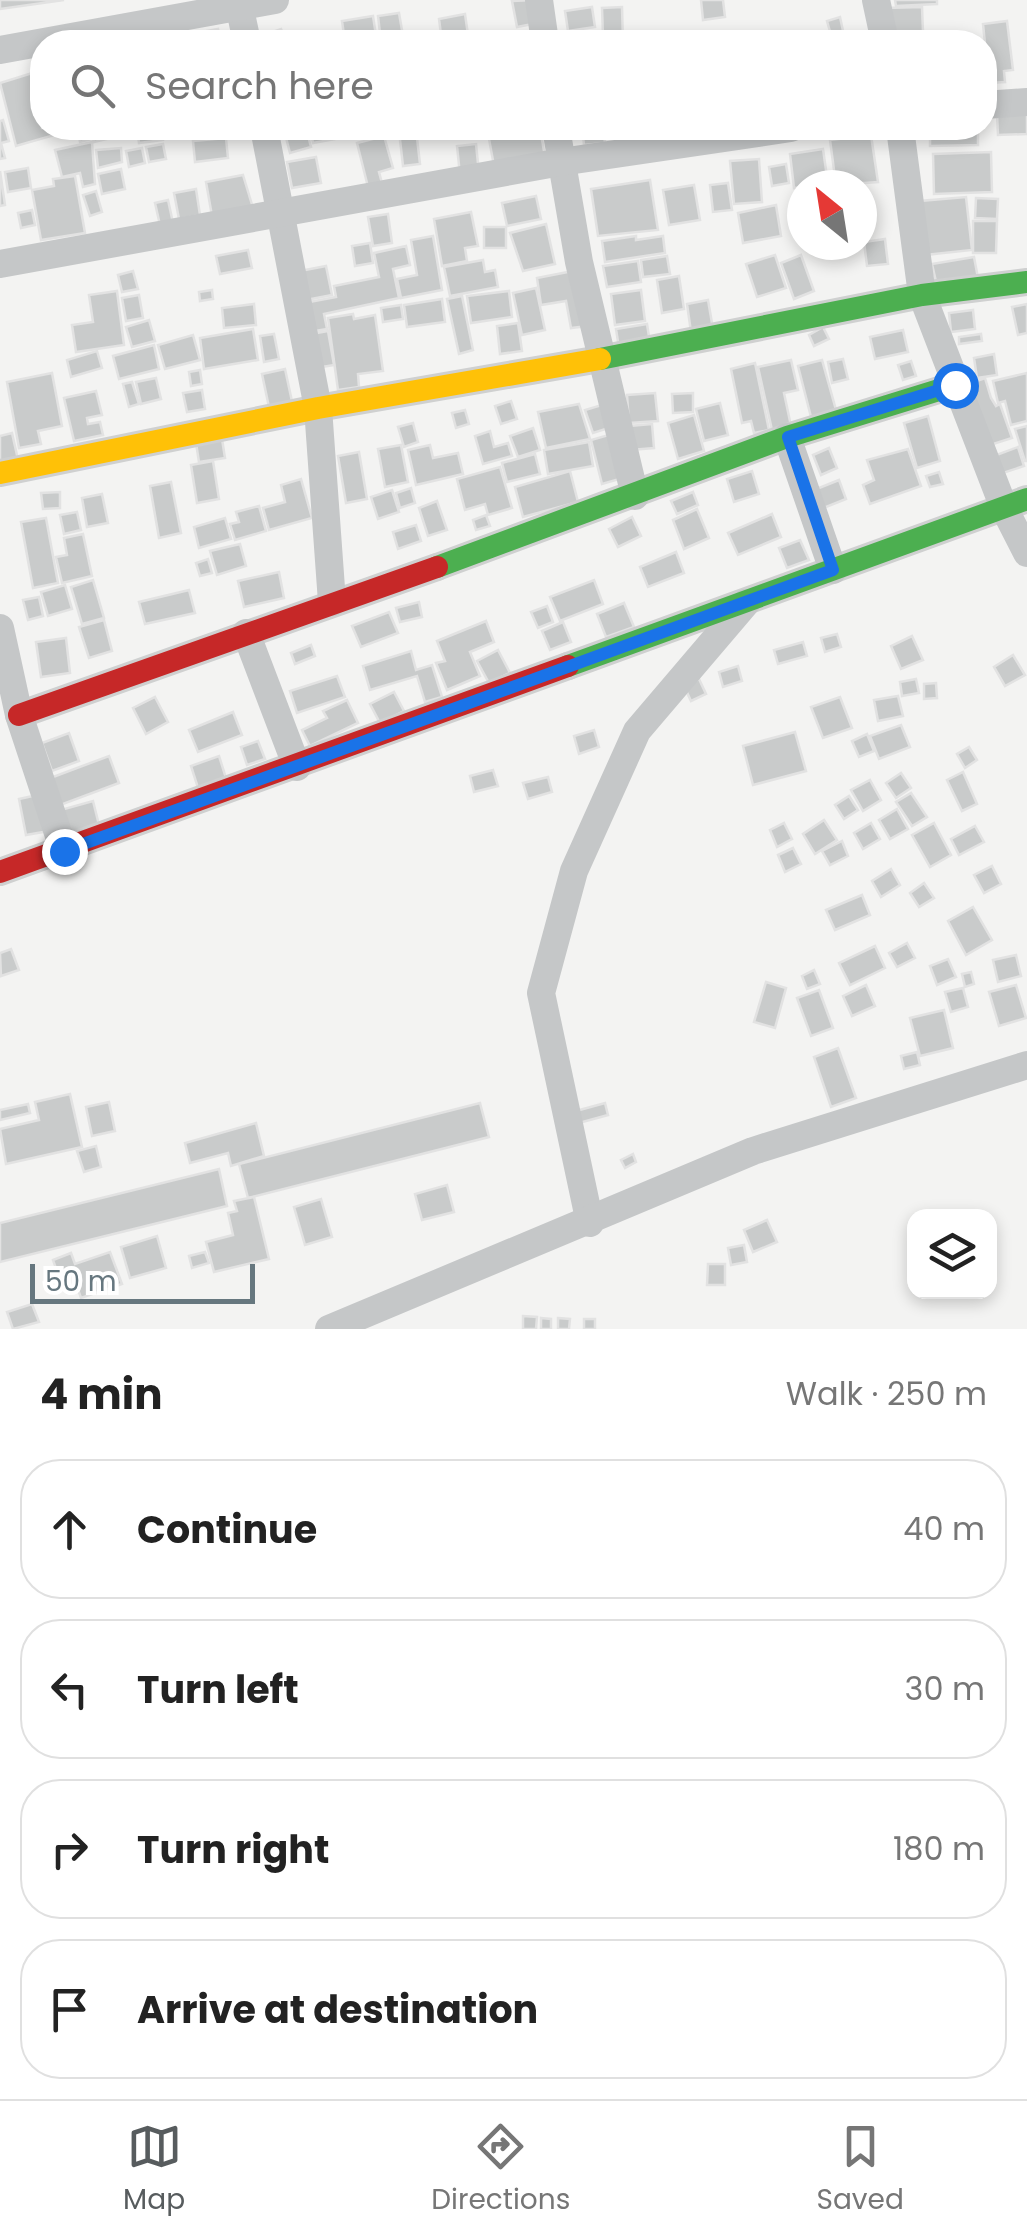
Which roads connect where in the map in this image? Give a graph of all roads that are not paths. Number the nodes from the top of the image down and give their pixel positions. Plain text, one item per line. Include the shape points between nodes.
1 (275, 0) edge
2 (539, 0) edge
3 (876, 0) edge
4 (238, 3) edge
5 (101, 30) edge
6 (244, 30) edge
7 (543, 30) edge
8 (882, 30) edge
9 (30, 44) edge
10 (0, 50) edge
11 (1027, 102) edge
12 (997, 104) edge
13 (266, 140) edge
14 (558, 140) edge
15 (710, 140) edge
16 (902, 140) edge
17 (561, 162) junction
18 (279, 212) junction
19 (0, 264) edge
20 (1027, 282) edge
21 (922, 295) junction
22 (601, 359) junction
23 (955, 385) junction
24 (318, 408) junction
25 (788, 437) junction
26 (0, 473) edge
27 (635, 496) junction
28 (1016, 504) edge
29 (1027, 553) edge
30 (833, 570) junction
31 (748, 600) junction
32 (332, 602) junction
33 (0, 628) edge
34 (246, 633) junction
35 (19, 715) junction
36 (296, 767) junction
37 (64, 851) junction
38 (0, 872) edge
39 (1027, 1065) edge
40 (590, 1223) junction
41 (329, 1329) edge

1 - 4 street
2 - 7 street
3 - 8 street
4 - 5 street
4 - 6 street
9 - 10 street
11 - 12 street
13 - 18 street
14 - 17 street
15 - 17 street
16 - 21 street
17 - 18 street
17 - 22 street
18 - 19 street
18 - 24 street
20 - 21 street
21 - 22 street
21 - 23 street
22 - 24 street
22 - 27 street
23 - 25 street
23 - 28 street
24 - 26 street
24 - 32 street
25 - 27 street
25 - 30 street
27 - 32 street
28 - 29 street
28 - 30 street
30 - 31 street
31 - 36 street
31 - 40 street via 637,731 574,871 541,993
32 - 34 street
33 - 35 street
34 - 35 street
34 - 36 street
35 - 37 street
36 - 37 street
37 - 38 street
39 - 40 street via 753,1151
40 - 41 street

